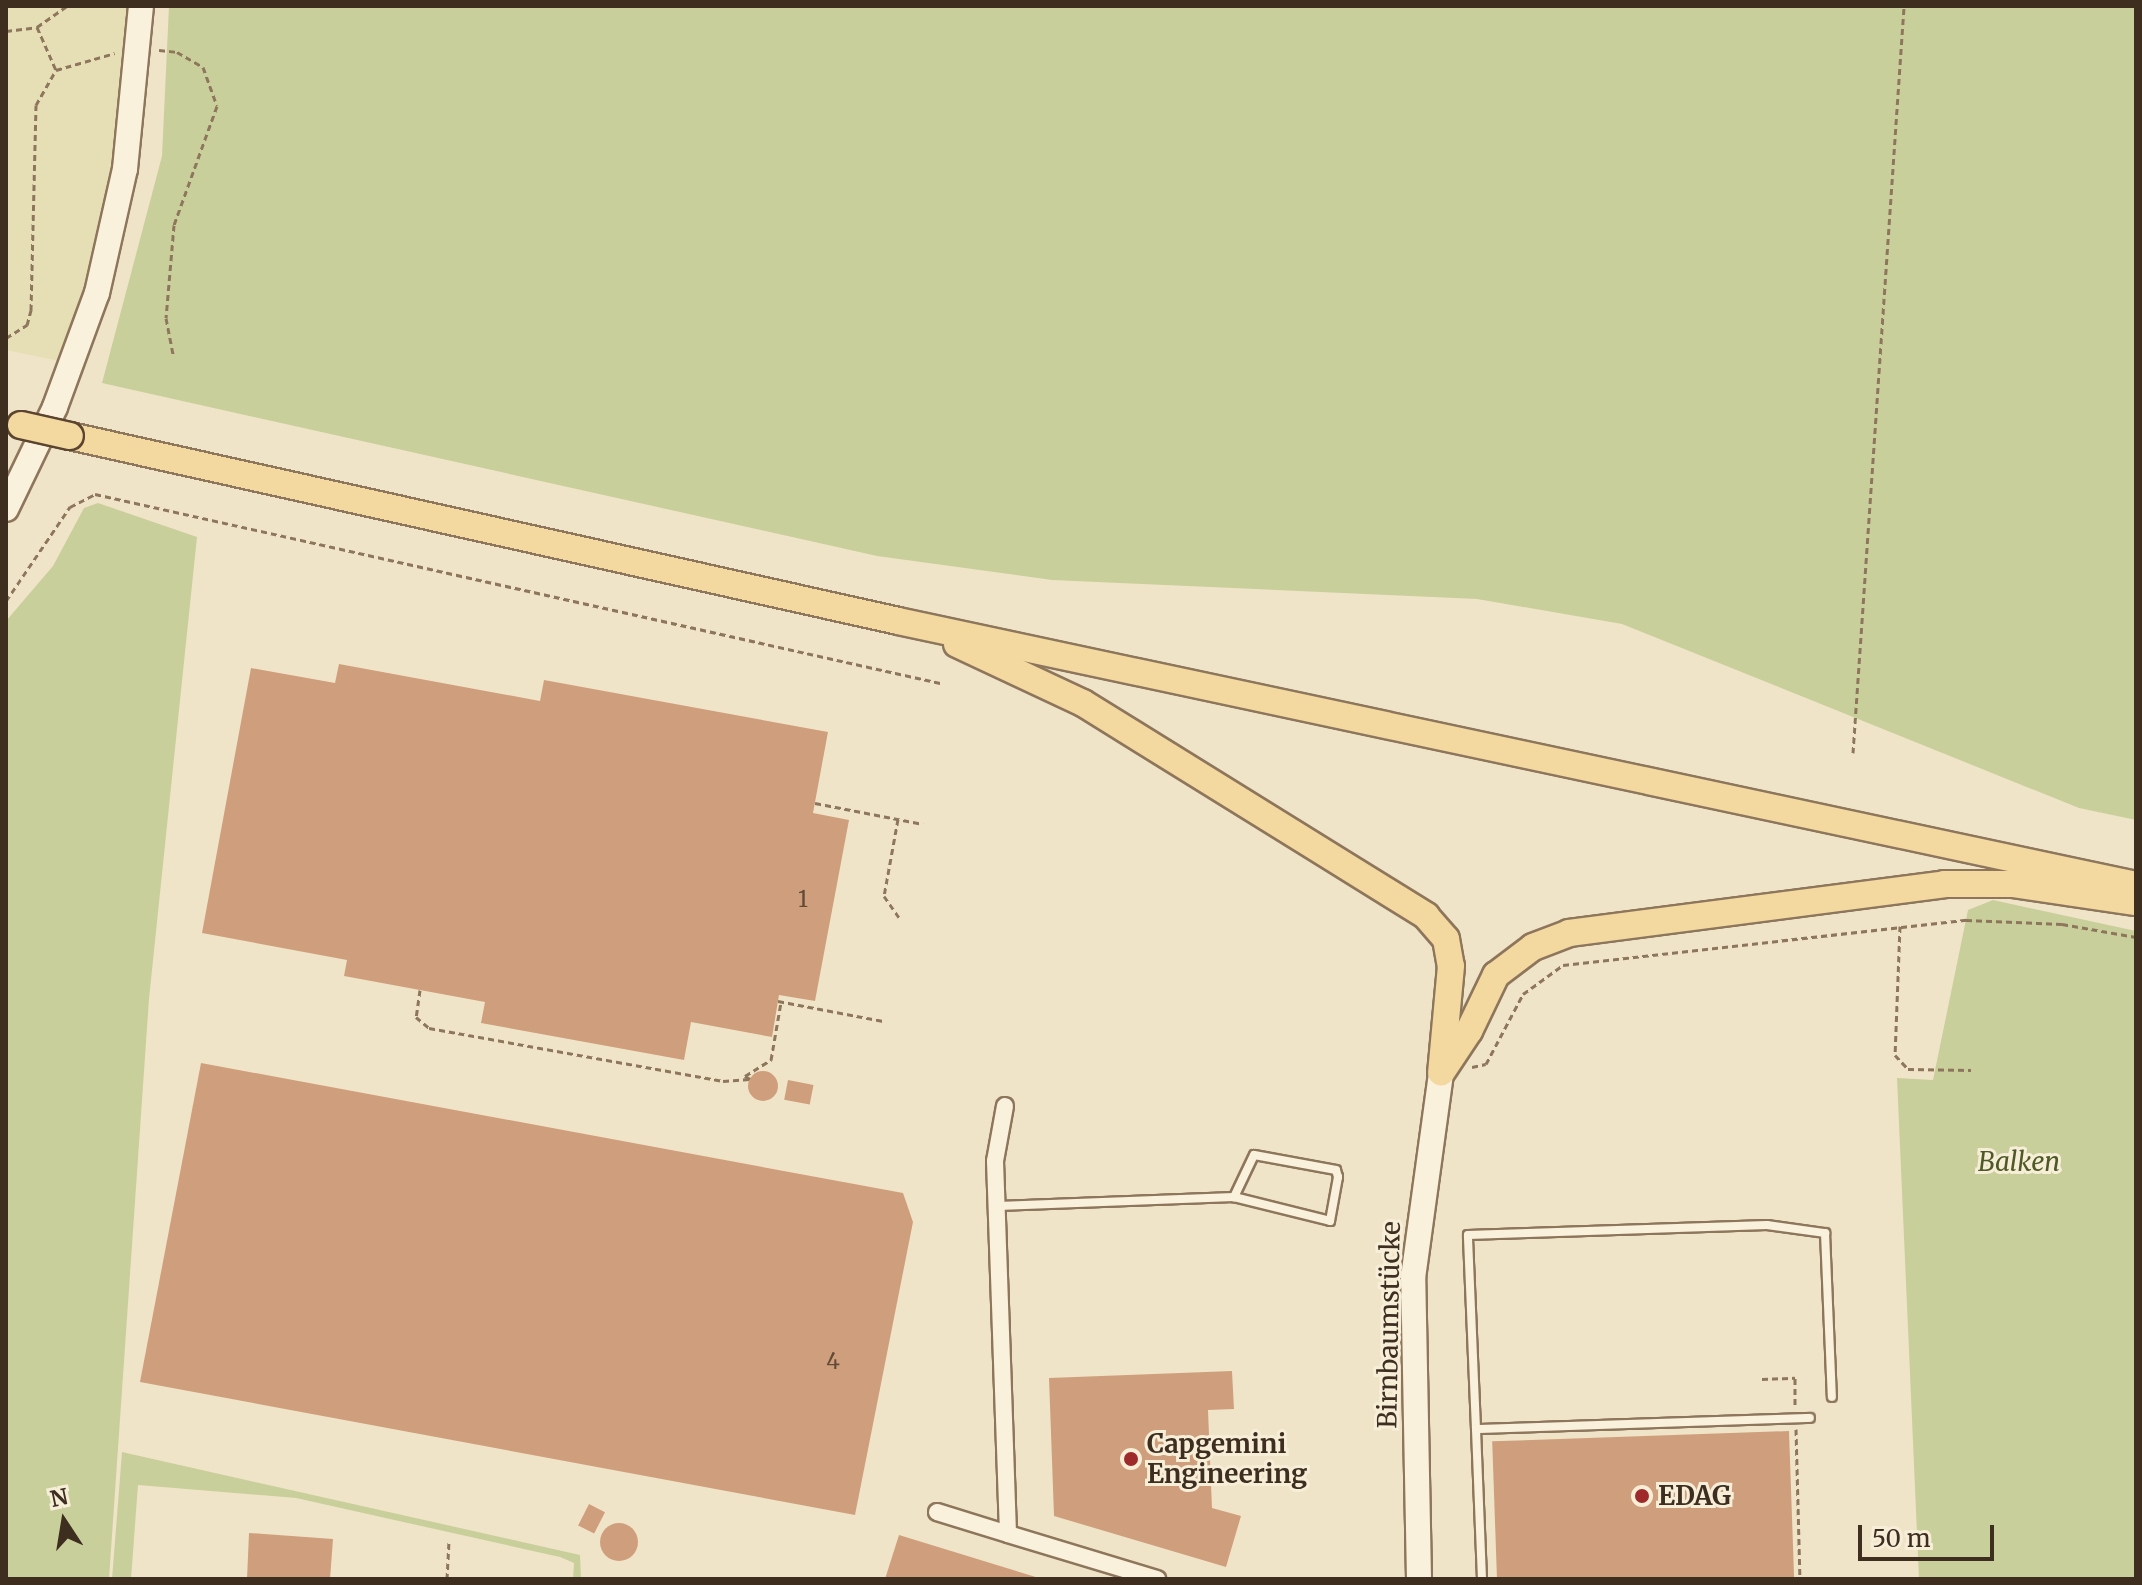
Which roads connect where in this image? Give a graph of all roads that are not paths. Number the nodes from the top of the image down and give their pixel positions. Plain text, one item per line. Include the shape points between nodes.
1 (141, 6) edge
2 (14, 423) edge
3 (6, 509) edge
4 (898, 621) junction
5 (2136, 885) edge
6 (2136, 902) edge
7 (1441, 1073) junction
8 (1005, 1106) dead end
9 (1234, 1197) junction
10 (998, 1206) junction
11 (1832, 1397) dead end
12 (1810, 1418) dead end
13 (1476, 1429) junction
14 (937, 1512) dead end
15 (1008, 1534) junction
16 (1157, 1579) edge
17 (1419, 1579) edge
18 (1482, 1579) edge

1 - 3 street via 125,169 97,293 55,407
2 - 4 main road, bridge
4 - 5 main road
4 - 7 main road via 1083,703 1426,916 1446,939 1451,966
6 - 7 main road via 2012,884 1944,884 1569,933 1533,947 1496,975
7 - 17 street, Birnbaumstücke via 1413,1278
8 - 10 street via 995,1161
9 - 9 lane via 1330,1221 1338,1177 1336,1170 1254,1155
9 - 10 lane
10 - 15 street
11 - 13 lane via 1825,1233 1767,1225 1468,1235
12 - 13 lane
13 - 18 lane
14 - 15 street
15 - 16 street

